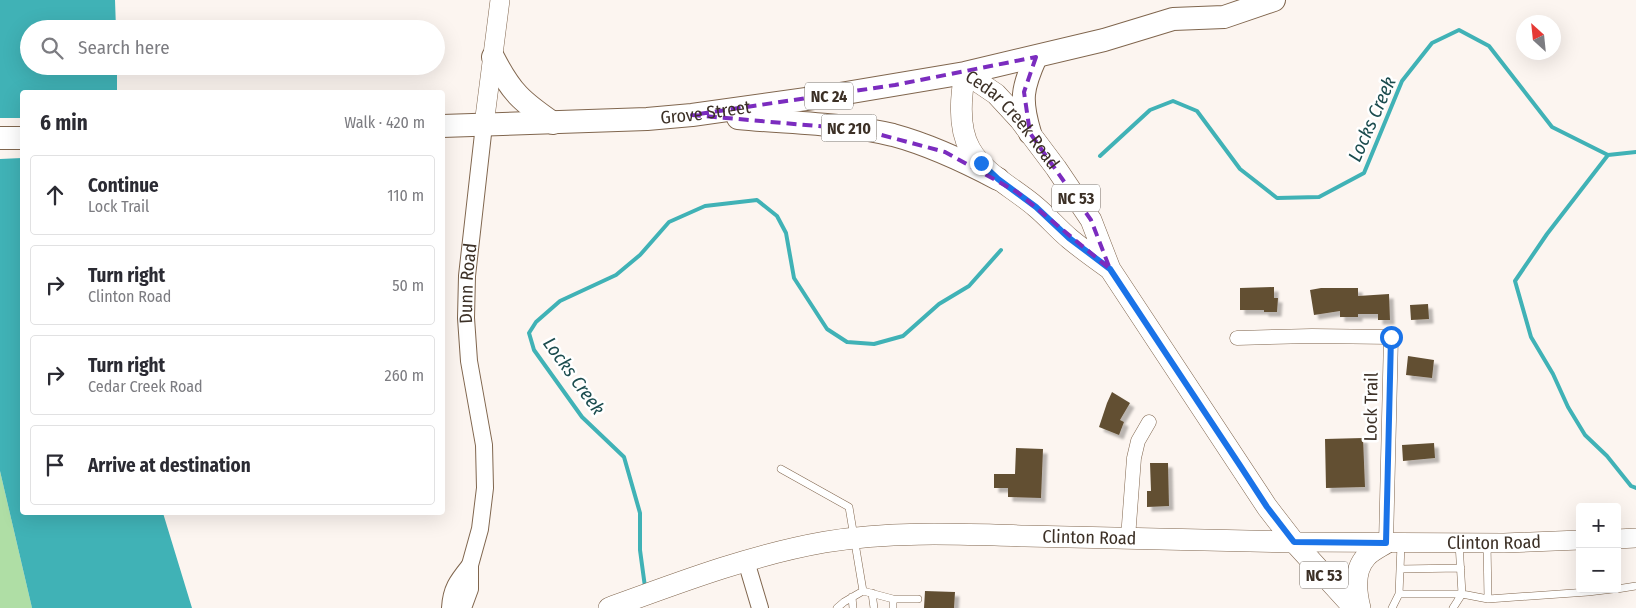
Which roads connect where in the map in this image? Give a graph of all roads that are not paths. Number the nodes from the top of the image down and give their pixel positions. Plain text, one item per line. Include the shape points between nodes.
1 (500, 0) edge
2 (1204, 0) edge
3 (1274, 0) edge
4 (1173, 20) junction
5 (493, 57) junction
6 (1036, 57) junction
7 (965, 73) junction
8 (692, 114) junction
9 (553, 123) junction
10 (484, 125) junction
11 (445, 126) edge
12 (1030, 133) junction
13 (0, 138) edge
14 (20, 138) edge
15 (998, 179) junction
16 (1110, 269) junction
17 (1237, 338) dead end
18 (1148, 422) dead end
19 (781, 469) dead end
20 (854, 538) junction
21 (1128, 538) junction
22 (1636, 538) edge
23 (1621, 539) edge
24 (1576, 540) edge
25 (1294, 542) junction
26 (1393, 543) junction
27 (1460, 543) junction
28 (1487, 543) junction
29 (746, 561) junction
30 (470, 565) junction
31 (1461, 568) junction
32 (1400, 569) junction
33 (1636, 586) edge
34 (1621, 588) edge
35 (863, 591) junction
36 (1576, 592) edge
37 (872, 593) junction
38 (1399, 594) junction
39 (1462, 594) junction
40 (852, 597) junction
41 (893, 599) junction
42 (918, 599) dead end
43 (1488, 599) junction
44 (448, 604) edge
45 (844, 605) edge
46 (463, 608) edge
47 (609, 608) edge
48 (760, 608) edge
49 (837, 608) edge
50 (854, 608) edge
51 (874, 608) edge
52 (893, 608) edge
53 (1354, 608) edge
54 (1360, 608) edge
55 (1392, 608) edge
56 (1453, 608) edge

1 - 5 main road, Dunn Road
2 - 4 highway, NC 24
3 - 4 highway, NC 24 via 1224,16
4 - 6 highway, NC 24
5 - 9 highway via 515,94
5 - 10 main road, Dunn Road
6 - 7 highway, NC 24
6 - 12 highway via 1024,92
7 - 8 highway, Grove Street / NC 24
7 - 12 main road, Cedar Creek Road / NC 53 via 996,94
7 - 15 main road, Cedar Creek Road / NC 53 via 961,96 966,141 975,156
8 - 9 highway, Grove Street / NC 24
8 - 15 highway, NC 210 via 835,126 891,135 945,152
9 - 10 highway, Grove Street / NC 24
10 - 11 highway, Grove Street / NC 24
10 - 30 street, Dunn Road via 466,297 469,361 486,466 484,508
12 - 16 main road, Cedar Creek Road / NC 53 via 1091,220
13 - 14 highway
15 - 16 main road, Cedar Creek Road / NC 53
16 - 25 main road, Cedar Creek Road / NC 53 via 1262,499
17 - 26 street, Lock Trail via 1391,337
18 - 21 street via 1134,458
19 - 20 lane via 849,507
20 - 21 main road, Clinton Road via 927,534
20 - 29 main road, Clinton Road
20 - 35 lane
21 - 25 main road, Clinton Road
22 - 23 main road
24 - 28 main road, Clinton Road
25 - 26 main road, Clinton Road
25 - 53 main road, Cedar Creek Road / NC 53
26 - 27 main road, Clinton Road
26 - 32 lane
26 - 54 main road via 1366,557 1357,574 1356,593
27 - 28 main road, Clinton Road
27 - 31 lane
28 - 43 lane
29 - 47 main road, Clinton Road
29 - 48 street
30 - 44 street, Dunn Road via 456,583
30 - 46 street, Dunn Road via 470,588
31 - 32 lane
31 - 39 lane
32 - 38 lane
33 - 34 lane
35 - 37 lane
35 - 40 lane
36 - 43 lane
37 - 41 lane
37 - 51 lane
38 - 39 lane
38 - 55 lane
39 - 43 lane
39 - 56 lane
40 - 45 lane
40 - 50 lane
41 - 42 lane
41 - 52 lane
45 - 49 lane

